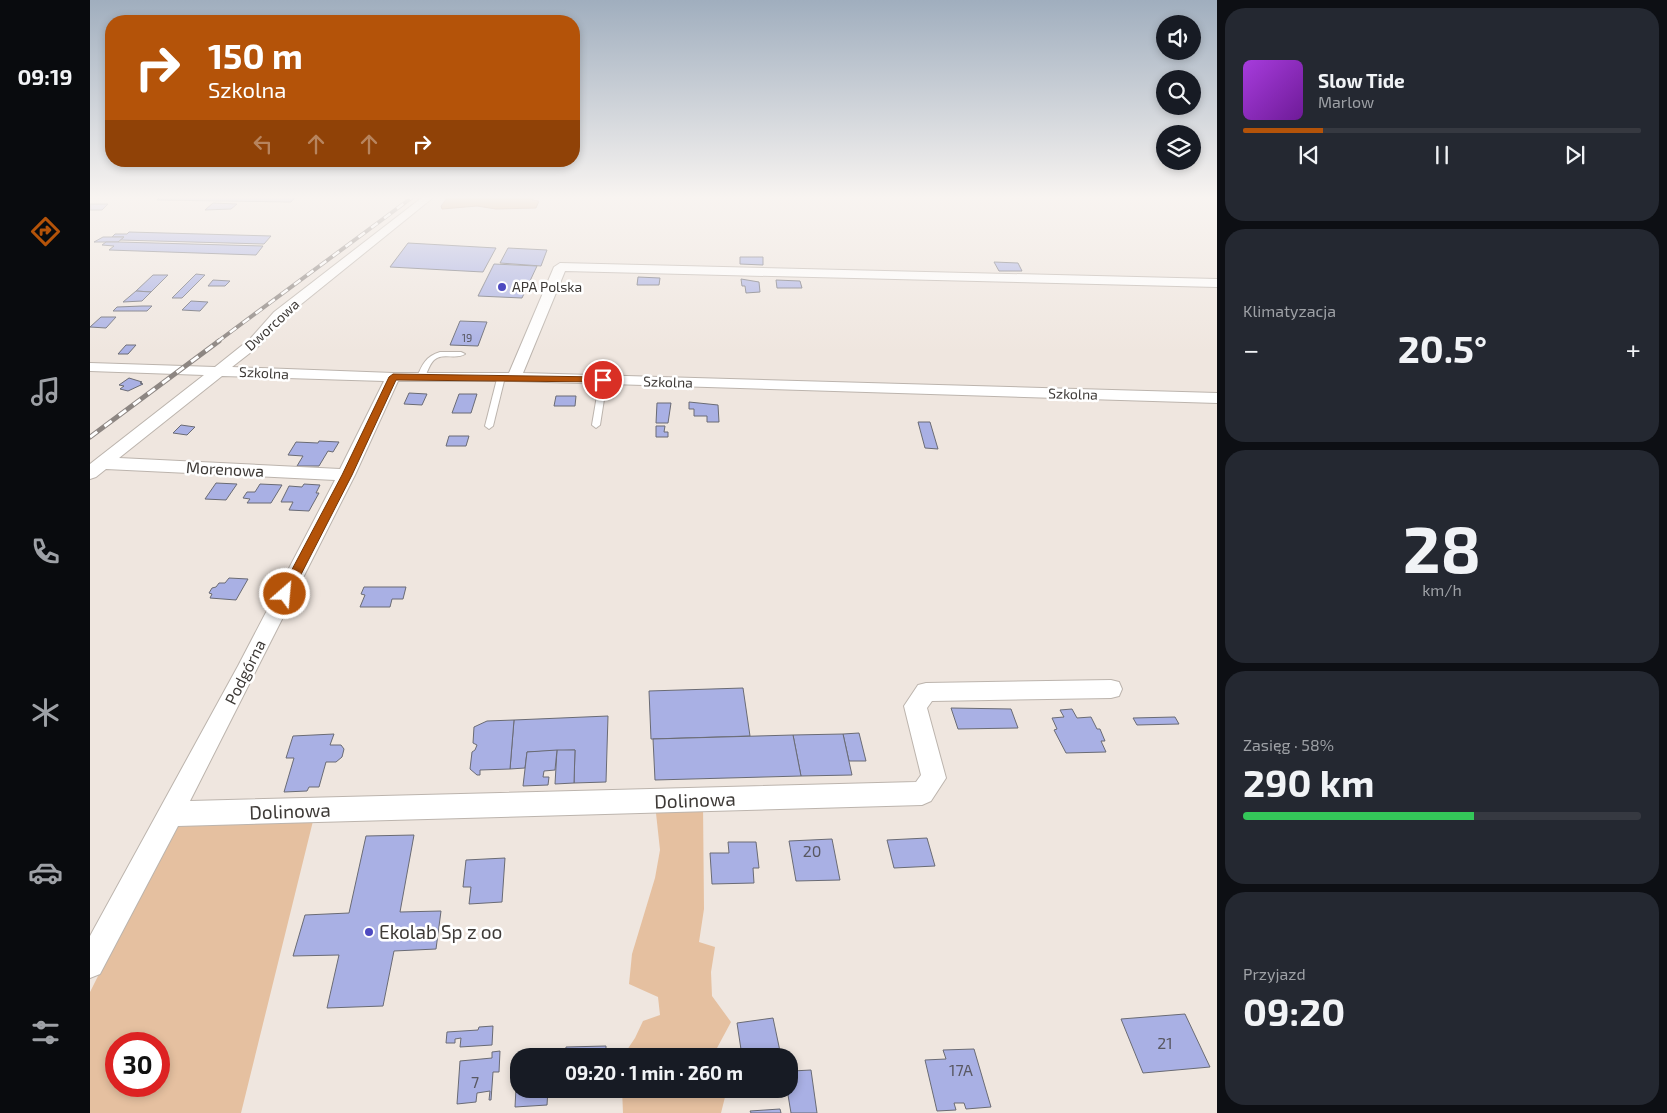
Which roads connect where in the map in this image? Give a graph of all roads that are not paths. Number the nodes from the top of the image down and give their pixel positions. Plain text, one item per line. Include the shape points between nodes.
1 (364, 248) edge
2 (1217, 283) edge
3 (461, 354) dead end
4 (90, 366) edge
5 (219, 370) junction
6 (393, 377) junction
7 (422, 377) junction
8 (507, 377) junction
9 (603, 380) junction
10 (1217, 398) edge
11 (596, 425) dead end
12 (489, 426) dead end
13 (96, 468) edge
14 (347, 475) junction
15 (1111, 688) dead end
16 (171, 814) junction
17 (90, 964) edge

1 - 5 street, Dworcowa via 279,315 255,342
2 - 8 street via 560,267
3 - 7 lane via 436,354 426,362
4 - 5 street, Szkolna
5 - 6 street, Szkolna
5 - 13 street, Dworcowa
6 - 7 street, Szkolna
6 - 14 street, Podgórna
7 - 8 street, Szkolna
8 - 9 street, Szkolna
8 - 12 lane
9 - 10 street, Szkolna
9 - 11 lane
13 - 14 street, Morenowa
14 - 16 street, Podgórna
15 - 16 street, Dolinowa via 926,692 915,706 934,778 922,793
16 - 17 street, Podgórna

